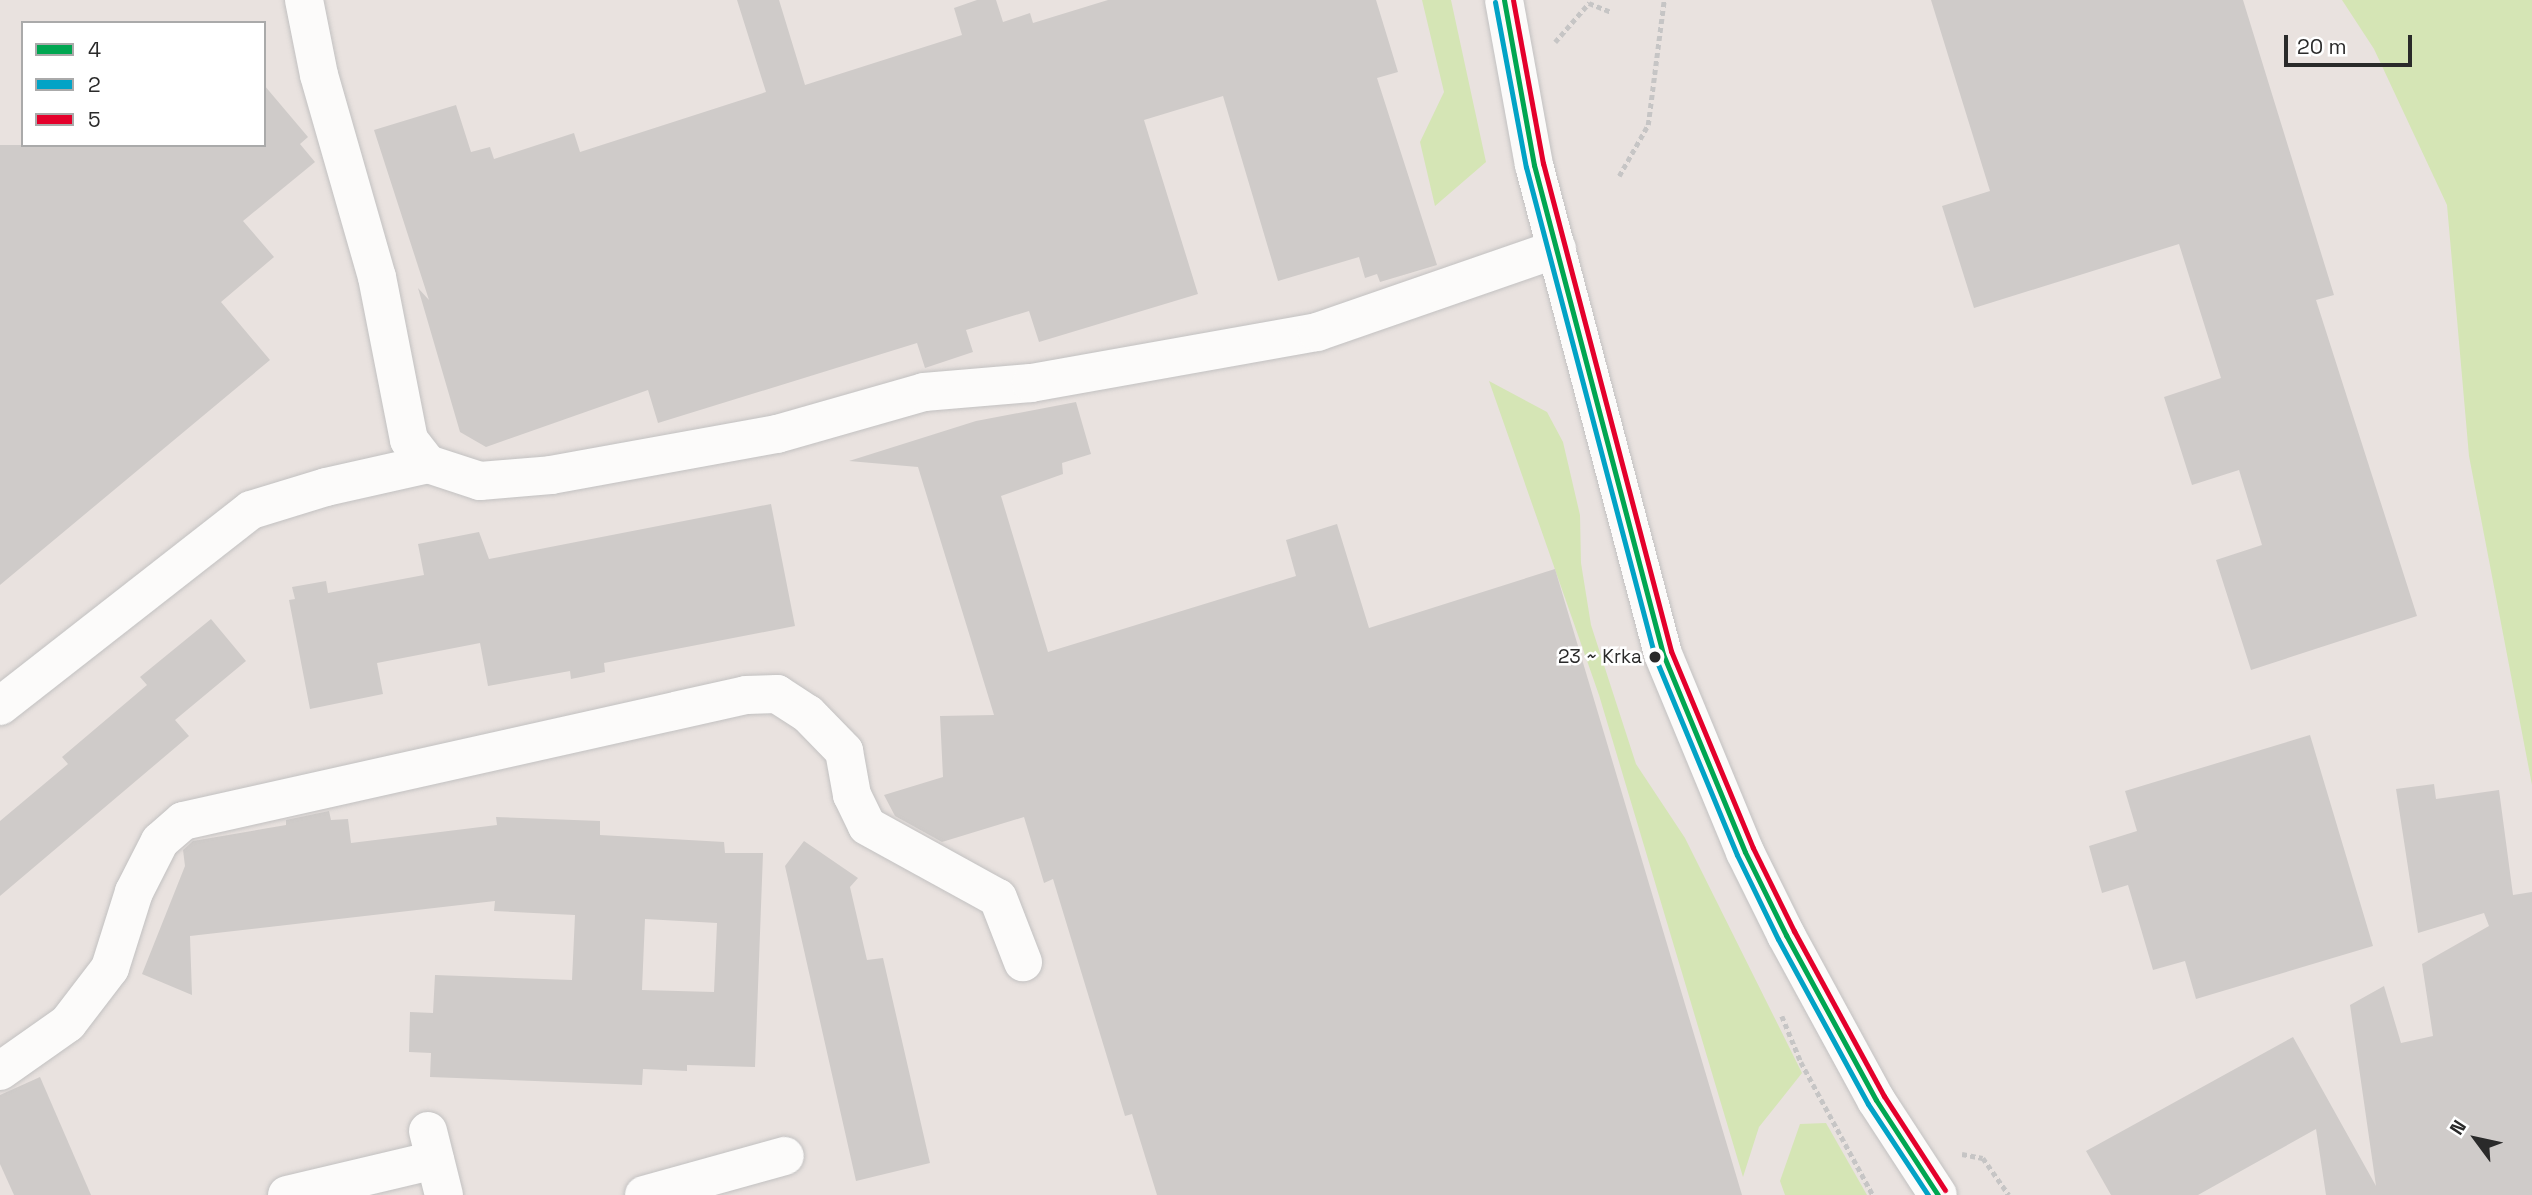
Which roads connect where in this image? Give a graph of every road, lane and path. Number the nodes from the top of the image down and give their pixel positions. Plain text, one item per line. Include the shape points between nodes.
1 (304, 0) edge
2 (1504, 0) edge
3 (1664, 0) edge
4 (1611, 12) dead end
5 (1552, 46) dead end
6 (1619, 176) dead end
7 (1557, 249) junction
8 (428, 464) junction
9 (1, 706) edge
10 (1023, 962) dead end
11 (1782, 1023) dead end
12 (0, 1071) edge
13 (785, 1156) dead end
14 (1983, 1158) dead end
15 (435, 1162) edge
16 (287, 1195) edge
17 (644, 1195) edge
18 (1873, 1195) edge
19 (1938, 1195) edge
20 (2008, 1195) edge

1 - 8 street via 319,75 377,277 410,440
2 - 7 street via 1534,165
3 - 6 path via 1648,125
4 - 5 path via 1588,3
7 - 8 street via 1317,332 1031,383 925,392 777,434 551,475 480,481
7 - 19 street via 1663,654 1704,758 1751,864 1843,1041
8 - 9 street via 251,510
10 - 12 street via 998,898 867,826 852,795 844,751 808,714 777,694 746,695 183,821 160,841 139,882 110,968 68,1023
11 - 18 path
13 - 17 street
14 - 20 path
15 - 16 street

